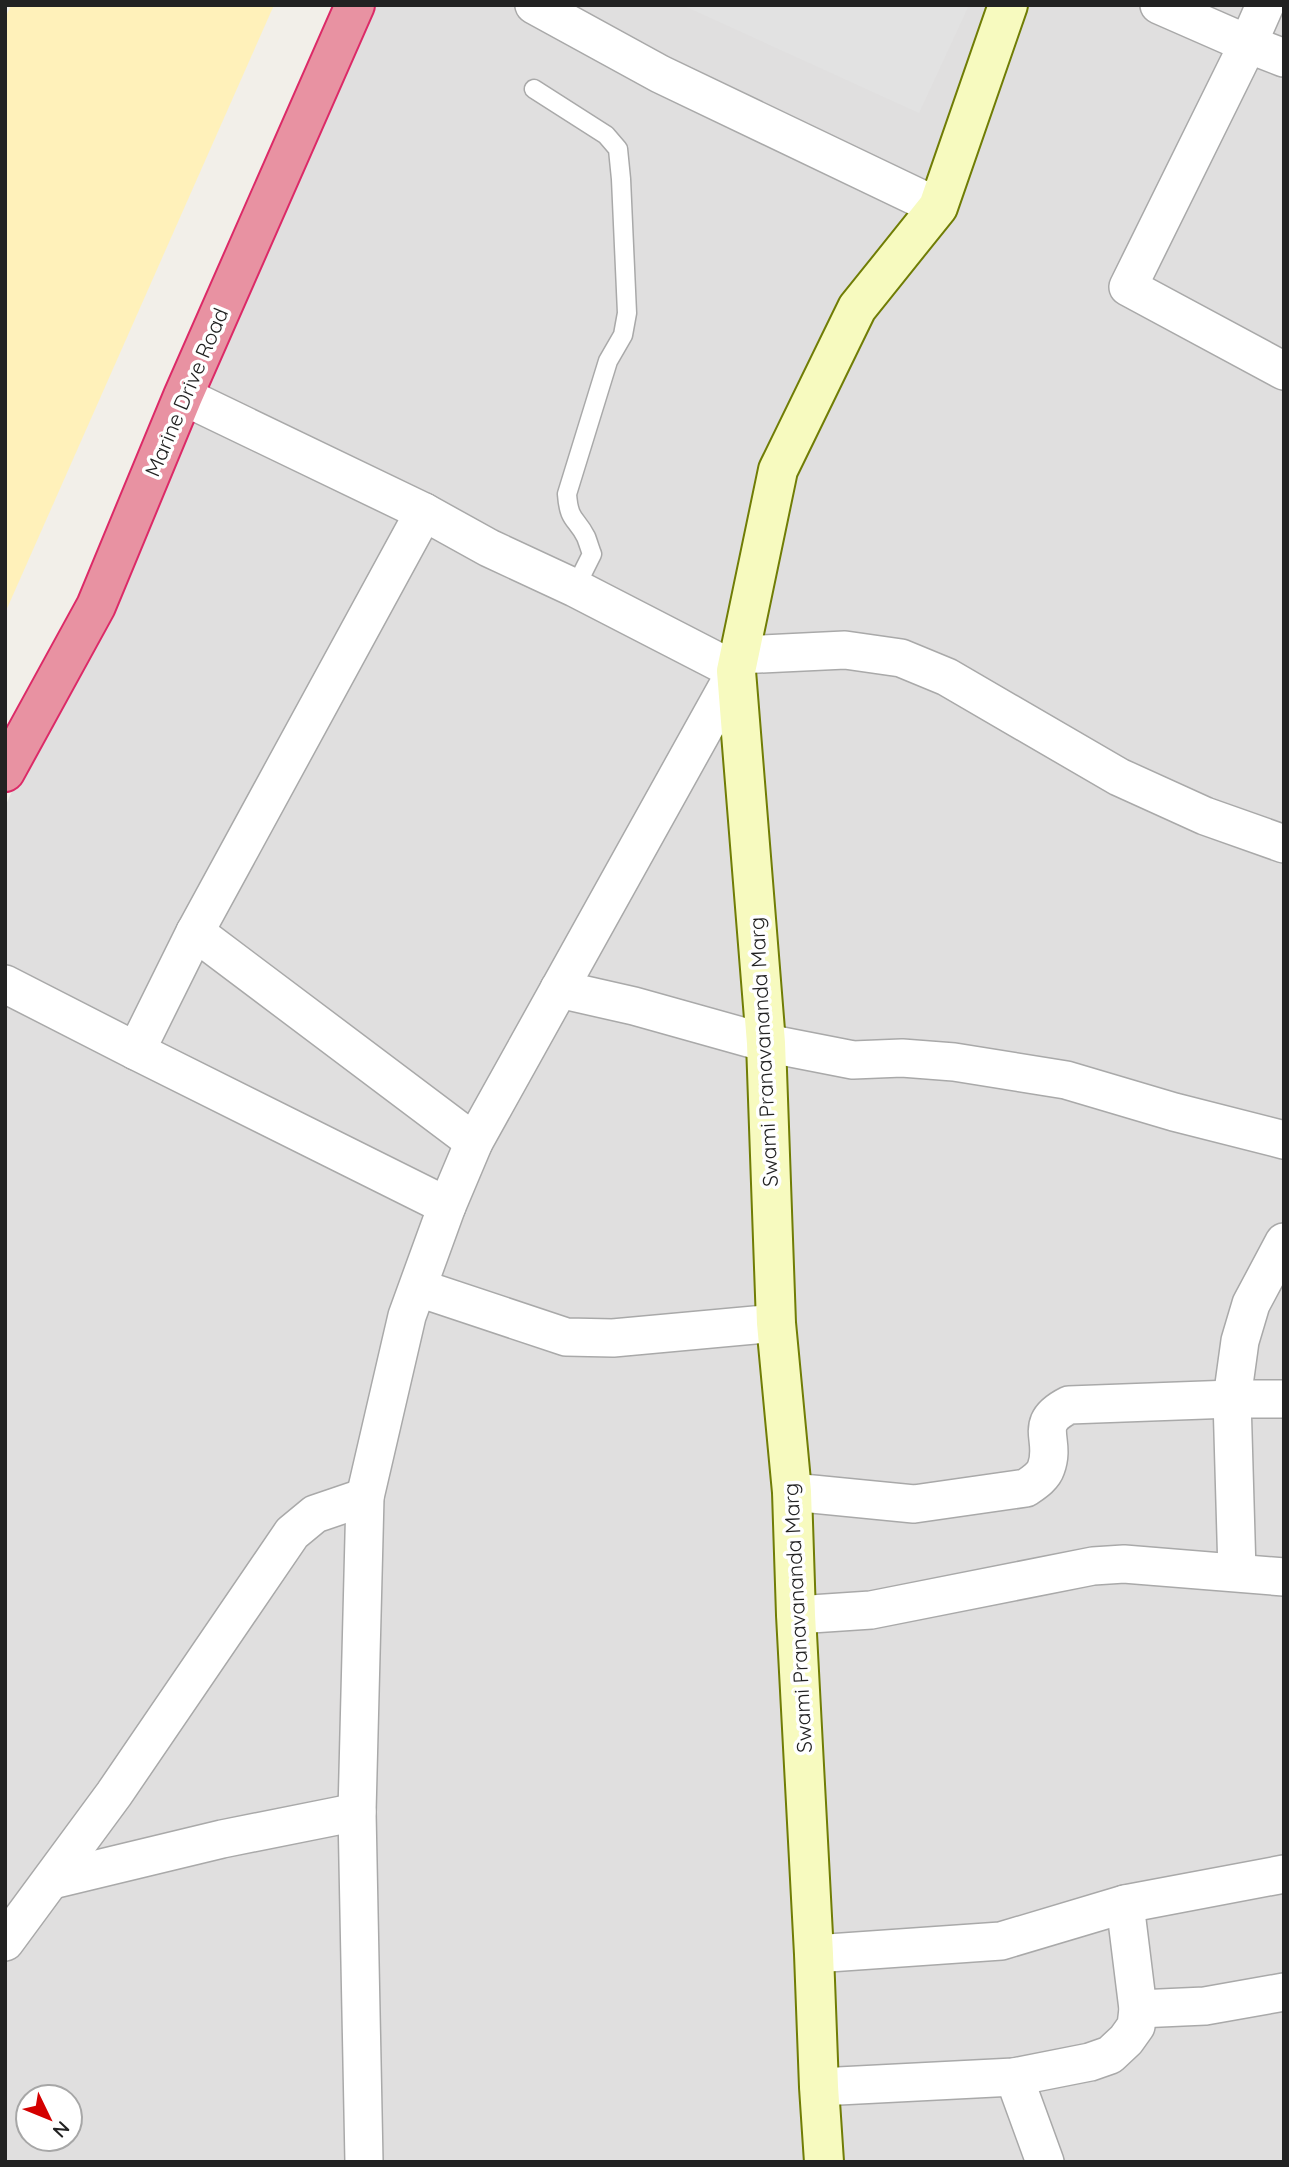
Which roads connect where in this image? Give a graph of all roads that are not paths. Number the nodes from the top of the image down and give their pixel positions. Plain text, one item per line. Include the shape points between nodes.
1 (355, 5) edge
2 (534, 5) edge
3 (1008, 5) edge
4 (1159, 5) edge
5 (1265, 5) edge
6 (1248, 44) junction
7 (1284, 58) edge
8 (534, 89) dead end
9 (938, 206) junction
10 (1284, 371) edge
11 (183, 396) junction
12 (424, 512) junction
13 (576, 588) junction
14 (737, 663) junction
15 (5, 772) edge
16 (1284, 844) edge
17 (195, 932) junction
18 (5, 984) edge
19 (559, 989) junction
20 (766, 1043) junction
21 (136, 1051) junction
22 (1284, 1140) edge
23 (474, 1142) junction
24 (447, 1206) junction
25 (1284, 1242) edge
26 (419, 1288) junction
27 (776, 1323) junction
28 (1231, 1399) junction
29 (1284, 1399) edge
30 (792, 1492) junction
31 (365, 1497) junction
32 (1237, 1572) junction
33 (1284, 1577) edge
34 (796, 1615) junction
35 (356, 1812) junction
36 (1284, 1874) edge
37 (52, 1880) junction
38 (1125, 1904) junction
39 (5, 1942) edge
40 (814, 1954) junction
41 (1284, 1992) edge
42 (1138, 2009) junction
43 (1014, 2077) junction
44 (819, 2087) junction
45 (364, 2162) edge
46 (824, 2162) edge
47 (1045, 2162) edge

1 - 11 highway, Marine Drive Road
2 - 9 street via 660,74
3 - 9 street, Swami Pranavananda Marg
4 - 6 street
5 - 6 street
6 - 7 street
6 - 10 street via 1128,287
8 - 13 lane via 606,135 618,149 621,179 627,313 567,494 572,519 592,554
9 - 14 street, Swami Pranavananda Marg via 857,308 778,470
11 - 12 street
11 - 15 highway, Marine Drive Road via 96,606
12 - 13 street
12 - 17 street
13 - 14 street
14 - 16 street via 845,650 901,657 947,677 1119,777 1205,816
14 - 19 street
14 - 20 street, Swami Pranavananda Marg
17 - 21 street
17 - 23 street
18 - 21 street
19 - 20 street
19 - 23 street
20 - 22 street via 853,1060 954,1062 1066,1080
20 - 27 street, Swami Pranavananda Marg
21 - 24 street
23 - 24 street
24 - 26 street
25 - 28 street via 1251,1304
26 - 27 street via 566,1338
26 - 31 street via 407,1315
27 - 30 street, Swami Pranavananda Marg
28 - 29 street
28 - 30 street via 1069,1405 1048,1422 1046,1469 1026,1488 914,1504
28 - 32 street
30 - 34 street, Swami Pranavananda Marg
31 - 35 street
31 - 37 street via 315,1514 292,1533
32 - 33 street
32 - 34 street via 1093,1566 871,1610
34 - 40 street, Swami Pranavananda Marg
35 - 37 street
35 - 45 street
36 - 38 street
37 - 39 street
38 - 40 street via 1001,1941
38 - 42 street
40 - 44 street, Swami Pranavananda Marg
41 - 42 street via 1205,2006
42 - 43 street via 1136,2026 1110,2055
43 - 44 street
43 - 47 street
44 - 46 street, Swami Pranavananda Marg

